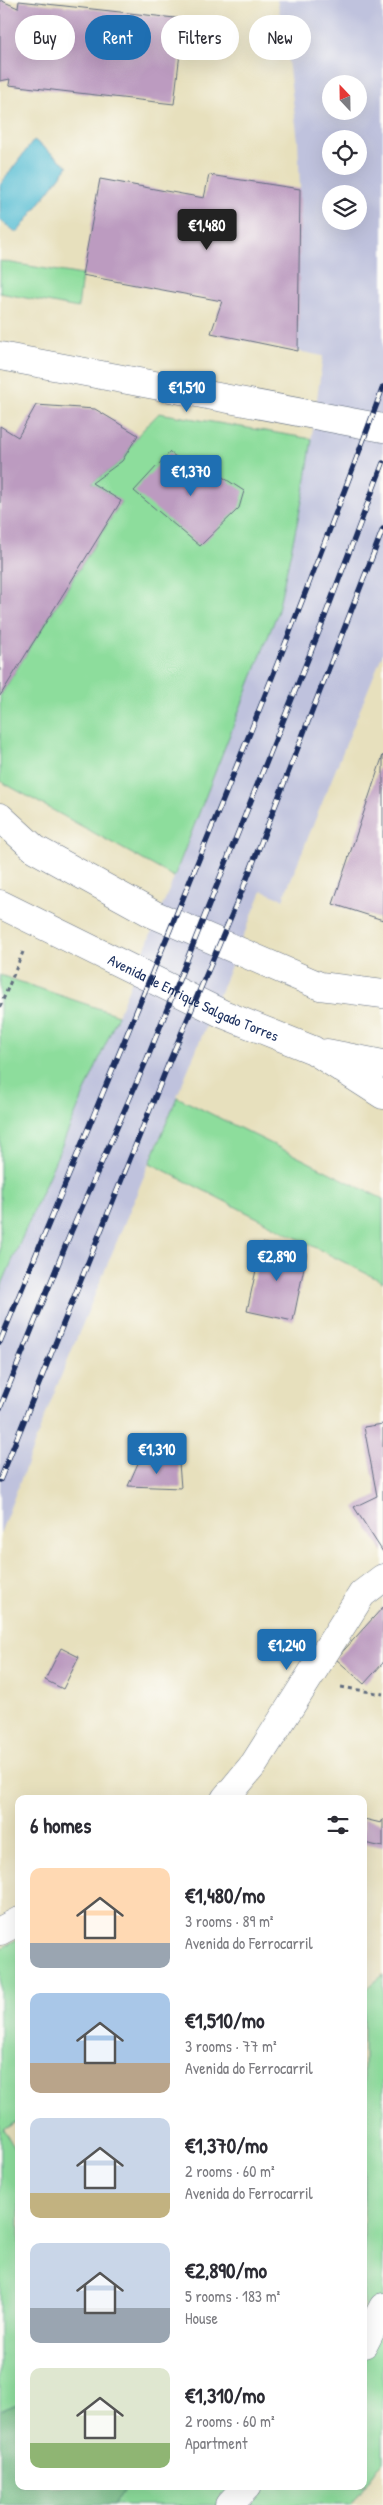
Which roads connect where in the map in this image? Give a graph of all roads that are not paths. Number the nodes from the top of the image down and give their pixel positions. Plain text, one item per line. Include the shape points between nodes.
1 (0, 356) edge
2 (383, 428) edge
3 (0, 818) edge
4 (0, 904) edge
5 (320, 986) junction
6 (383, 994) edge
7 (383, 1010) edge
8 (313, 1050) junction
9 (383, 1064) edge
10 (383, 1095) edge
11 (383, 1578) edge
12 (228, 1795) edge
13 (15, 1923) edge
14 (0, 1931) edge
15 (383, 2307) edge
16 (367, 2338) edge
17 (243, 2490) edge
18 (229, 2505) edge

1 - 2 main road
3 - 5 main road via 34,849 153,914
4 - 8 main road, Avenida de Enrique Salgado Torres via 223,1014
5 - 6 main road
5 - 7 main road
8 - 9 main road
8 - 10 main road, Avenida de Enrique Salgado Torres
11 - 12 main road via 362,1594 254,1764
13 - 14 main road
15 - 16 main road
17 - 18 main road

